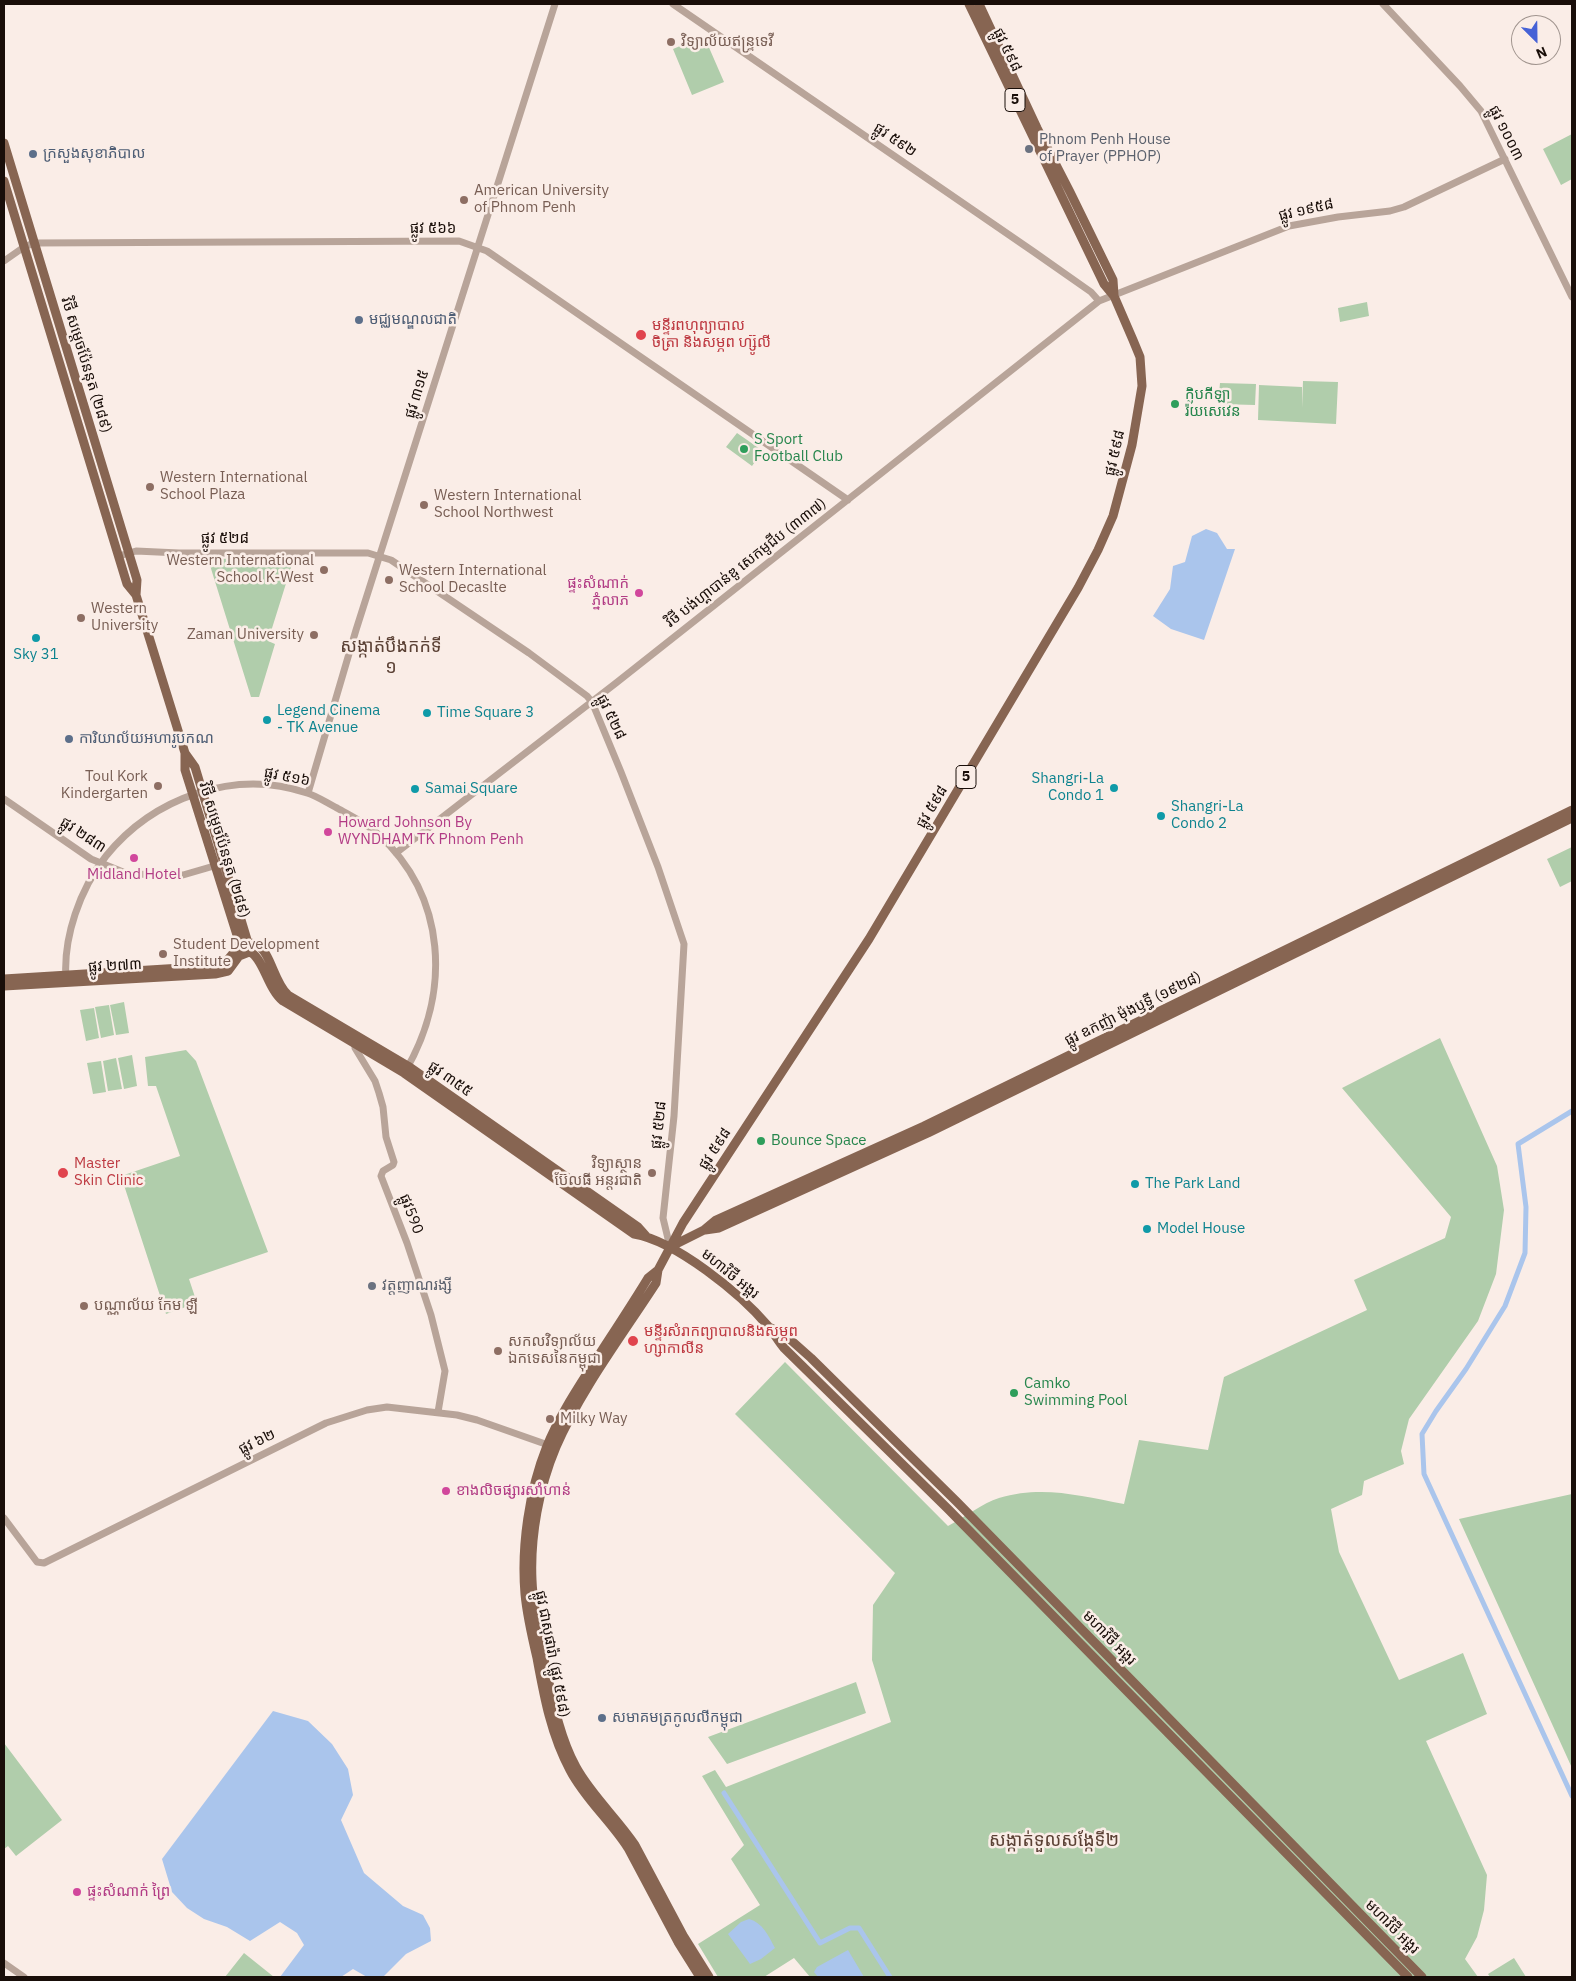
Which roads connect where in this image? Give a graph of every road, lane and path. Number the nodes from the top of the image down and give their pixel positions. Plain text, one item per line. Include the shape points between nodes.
1 (554, 4) edge
2 (673, 4) edge
3 (969, 4) edge
4 (979, 4) edge
5 (1383, 4) edge
6 (4, 143) edge
7 (6, 159) edge
8 (1505, 159) junction
9 (4, 181) edge
10 (34, 243) junction
11 (477, 246) junction
12 (24, 247) junction
13 (4, 261) edge
14 (1114, 296) junction
15 (1572, 297) edge
16 (1099, 301) junction
17 (56, 314) junction
18 (45, 318) junction
19 (848, 500) junction
20 (129, 553) junction
21 (118, 556) junction
22 (381, 556) junction
23 (136, 595) junction
24 (592, 702) junction
25 (186, 753) junction
26 (202, 791) junction
27 (308, 793) junction
28 (192, 794) junction
29 (4, 799) edge
30 (1572, 810) edge
31 (1572, 818) edge
32 (396, 853) junction
33 (100, 864) junction
34 (214, 866) junction
35 (245, 949) junction
36 (66, 978) junction
37 (4, 979) edge
38 (4, 986) edge
39 (356, 1040) junction
40 (406, 1069) junction
41 (904, 1140) junction
42 (670, 1247) junction
43 (769, 1327) junction
44 (438, 1412) junction
45 (552, 1446) junction
46 (4, 1518) edge
47 (1108, 1657) junction
48 (1100, 1664) junction
49 (4, 1963) edge
50 (24, 1977) edge
51 (700, 1977) edge
52 (709, 1977) edge
53 (1408, 1977) edge
54 (1422, 1977) edge

1 - 11 street, ផ្លូវ ៣១៥
2 - 16 street, ផ្លូវ ៥៩២ via 1051,263
3 - 14 main road, ផ្លូវ ៥៩៨ / 5 via 1104,284
4 - 14 main road, ផ្លូវ ៥៩៨ / 5 via 1113,280
5 - 8 street, ផ្លូវ ១០០៣ via 1481,111
6 - 7 main road, វិថី សម្តេចប៉ែននុត (២៨៩)
7 - 10 main road, វិថី សម្តេចប៉ែននុត (២៨៩)
8 - 14 street, ផ្លូវ ១៩៥៨ via 1404,207 1289,226
8 - 15 street, ផ្លូវ ១០០៣
9 - 12 main road, វិថី សម្តេចប៉ែននុត (២៨៩)
10 - 11 street, ផ្លូវ ៥៦៦ via 459,241
10 - 12 street, ផ្លូវ ៥៦៦
10 - 17 main road, វិថី សម្តេចប៉ែននុត (២៨៩)
11 - 19 street, ផ្លូវ ៥៦៦
11 - 22 street, ផ្លូវ ៣១៥
12 - 13 street, ផ្លូវ ៥៦៦
12 - 18 main road, វិថី សម្តេចប៉ែននុត (២៨៩)
14 - 16 street, វិថី បង់ហ្គាបាន់ឌូ សេកមូជីប (៣៣៧)
14 - 42 main road, ផ្លូវ ៥៩៨ / 5 via 1140,357 1142,386 1132,445 1118,498 1098,550 874,931
16 - 19 street, វិថី បង់ហ្គាបាន់ឌូ សេកមូជីប (៣៣៧)
17 - 18 main road
17 - 20 main road, វិថី សម្តេចប៉ែននុត (២៨៩)
18 - 21 main road, វិថី សម្តេចប៉ែននុត (២៨៩)
19 - 24 street, វិថី បង់ហ្គាបាន់ឌូ សេកមូជីប (៣៣៧)
20 - 21 street, ផ្លូវ ៥២៨
20 - 22 street, ផ្លូវ ៥២៨ via 368,553
20 - 23 main road, វិថី សម្តេចប៉ែននុត (២៨៩) via 138,580
21 - 23 main road, វិថី សម្តេចប៉ែននុត (២៨៩) via 127,584
22 - 24 street, ផ្លូវ ៥២៨ via 529,653
22 - 27 street, ផ្លូវ ៣១៥
23 - 25 main road, វិថី សម្តេចប៉ែននុត (២៨៩)
24 - 32 street, វិថី បង់ហ្គាបាន់ឌូ សេកមូជីប (៣៣៧)
24 - 42 street, ផ្លូវ ៥២៨ via 658,867 684,944 674,1116 663,1218
25 - 26 main road, វិថី សម្តេចប៉ែននុត (២៨៩) via 195,767
25 - 28 main road, វិថី សម្តេចប៉ែននុត (២៨៩) via 184,770
26 - 27 street, ផ្លូវ ៥១៦ via 257,784
26 - 28 street, ផ្លូវ ៥១៦
26 - 35 main road, វិថី សម្តេចប៉ែននុត (២៨៩)
27 - 32 street, ផ្លូវ ៥១៦ via 366,824
28 - 33 street, ផ្លូវ ៥១៦ via 136,825
28 - 34 main road, វិថី សម្តេចប៉ែននុត (២៨៩)
29 - 33 street, ផ្លូវ ២៨៣
30 - 41 main road, ផ្លូវ ឧកញ៉ា ម៉ុងឫទ្ធី (១៩២៨)
31 - 41 main road, ផ្លូវ ឧកញ៉ា ម៉ុងឫទ្ធី (១៩២៨)
32 - 40 street, ផ្លូវ ៥១៦ via 413,877 425,904 436,956 436,982 430,1015 424,1035
33 - 34 street, ផ្លូវ ២៨៣ via 128,874 183,875
33 - 36 street, ផ្លូវ ៥១៦ via 76,912 70,933
34 - 35 main road, វិថី សម្តេចប៉ែននុត (២៨៩)
35 - 36 main road, ផ្លូវ ២៧៣ via 221,965
35 - 39 main road, ផ្លូវ ៣៥៥ via 257,945 264,951 277,981 288,996
36 - 37 main road, ផ្លូវ ២៧៣
36 - 38 main road, ផ្លូវ ២៧៣
39 - 40 main road, ផ្លូវ ៣៥៥
39 - 44 street, ផ្លូវ590 via 379,1093 386,1137 394,1162 383,1170 381,1176 431,1315 445,1371
40 - 42 main road, ផ្លូវ ៣៥៥ via 638,1227 646,1236
41 - 42 main road, ផ្លូវ ឧកញ៉ា ម៉ុងឫទ្ធី (១៩២៨) via 716,1220 704,1230
42 - 43 main road, មហាវិថី អង្គរ via 730,1289
42 - 45 main road, ផ្លូវ ជាសុផារ៉ា (ផ្លូវ ៥៩៨) via 658,1270 648,1278 574,1394
43 - 47 main road, មហាវិថី អង្គរ via 784,1334 811,1358
43 - 48 main road, មហាវិថី អង្គរ via 784,1348
44 - 45 street, ផ្លូវ ៦២ via 477,1420
44 - 46 street, ផ្លូវ ៦២ via 387,1407 332,1420 44,1563 37,1562
45 - 51 main road, ផ្លូវ ជាសុផារ៉ា (ផ្លូវ ៥៩៨) via 536,1478 530,1506 524,1578 530,1626 552,1723 570,1771 620,1836
45 - 52 main road, ផ្លូវ ជាសុផារ៉ា (ផ្លូវ ៥៩៨) via 539,1507 532,1578 538,1625 558,1720 576,1768 635,1845
47 - 48 main road
47 - 54 main road, មហាវិថី អង្គរ
48 - 53 main road, មហាវិថី អង្គរ
49 - 50 street

